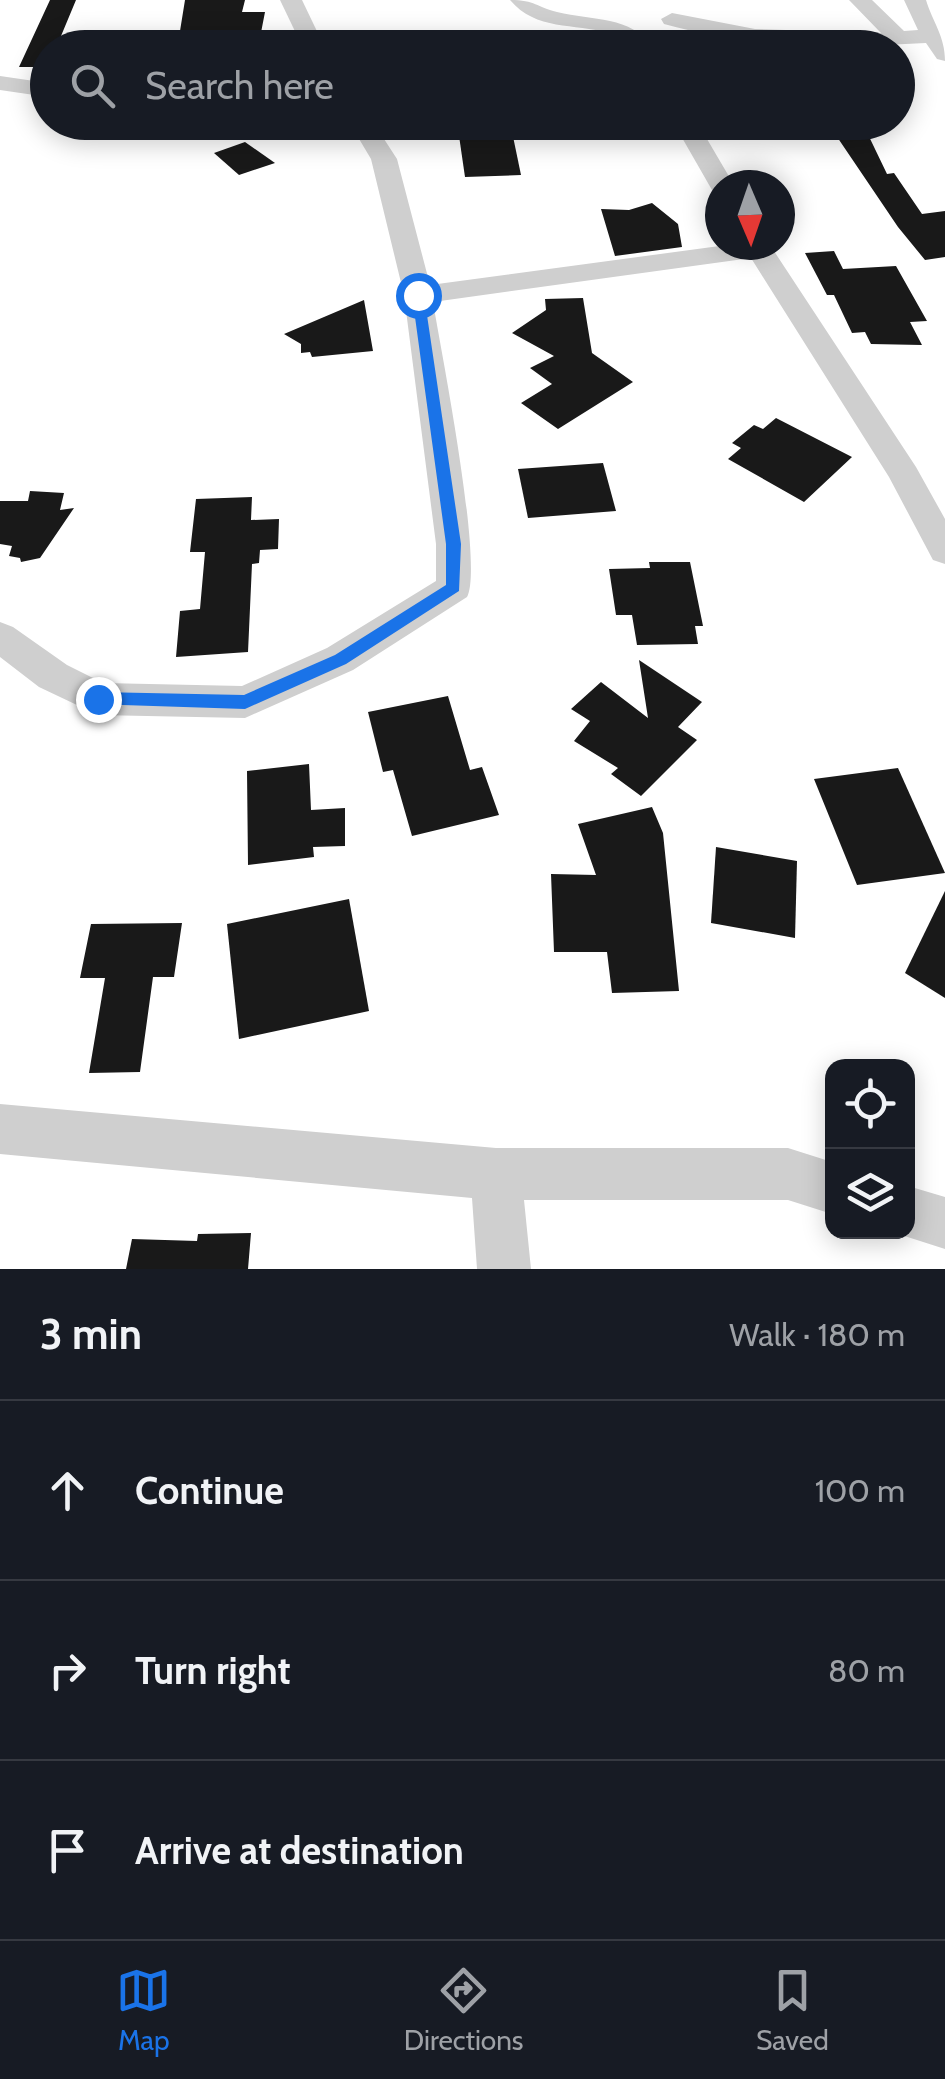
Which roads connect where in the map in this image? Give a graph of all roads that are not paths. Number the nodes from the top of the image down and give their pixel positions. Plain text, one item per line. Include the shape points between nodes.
1 (291, 0) edge
2 (302, 0) edge
3 (318, 0) edge
4 (521, 0) edge
5 (860, 0) edge
6 (915, 0) edge
7 (672, 19) dead end
8 (305, 30) edge
9 (623, 30) edge
10 (722, 30) edge
11 (891, 30) edge
12 (938, 45) edge
13 (0, 83) edge
14 (30, 87) edge
15 (372, 140) edge
16 (695, 140) edge
17 (712, 170) edge
18 (705, 254) edge
19 (766, 260) edge
20 (418, 295) junction
21 (945, 551) edge
22 (0, 637) edge
23 (0, 1129) edge
24 (496, 1174) junction
25 (825, 1186) edge
26 (915, 1214) edge
27 (945, 1224) edge
28 (504, 1269) edge

1 - 8 street
2 - 3 street
4 - 9 street via 539,14
5 - 11 street
6 - 12 street
7 - 10 street
13 - 14 street
15 - 20 street via 384,159
16 - 17 street
18 - 20 street
19 - 21 street
20 - 22 street via 454,544 454,587 340,660 245,702 98,699
23 - 24 street
24 - 25 street via 788,1174
24 - 28 street
26 - 27 street

